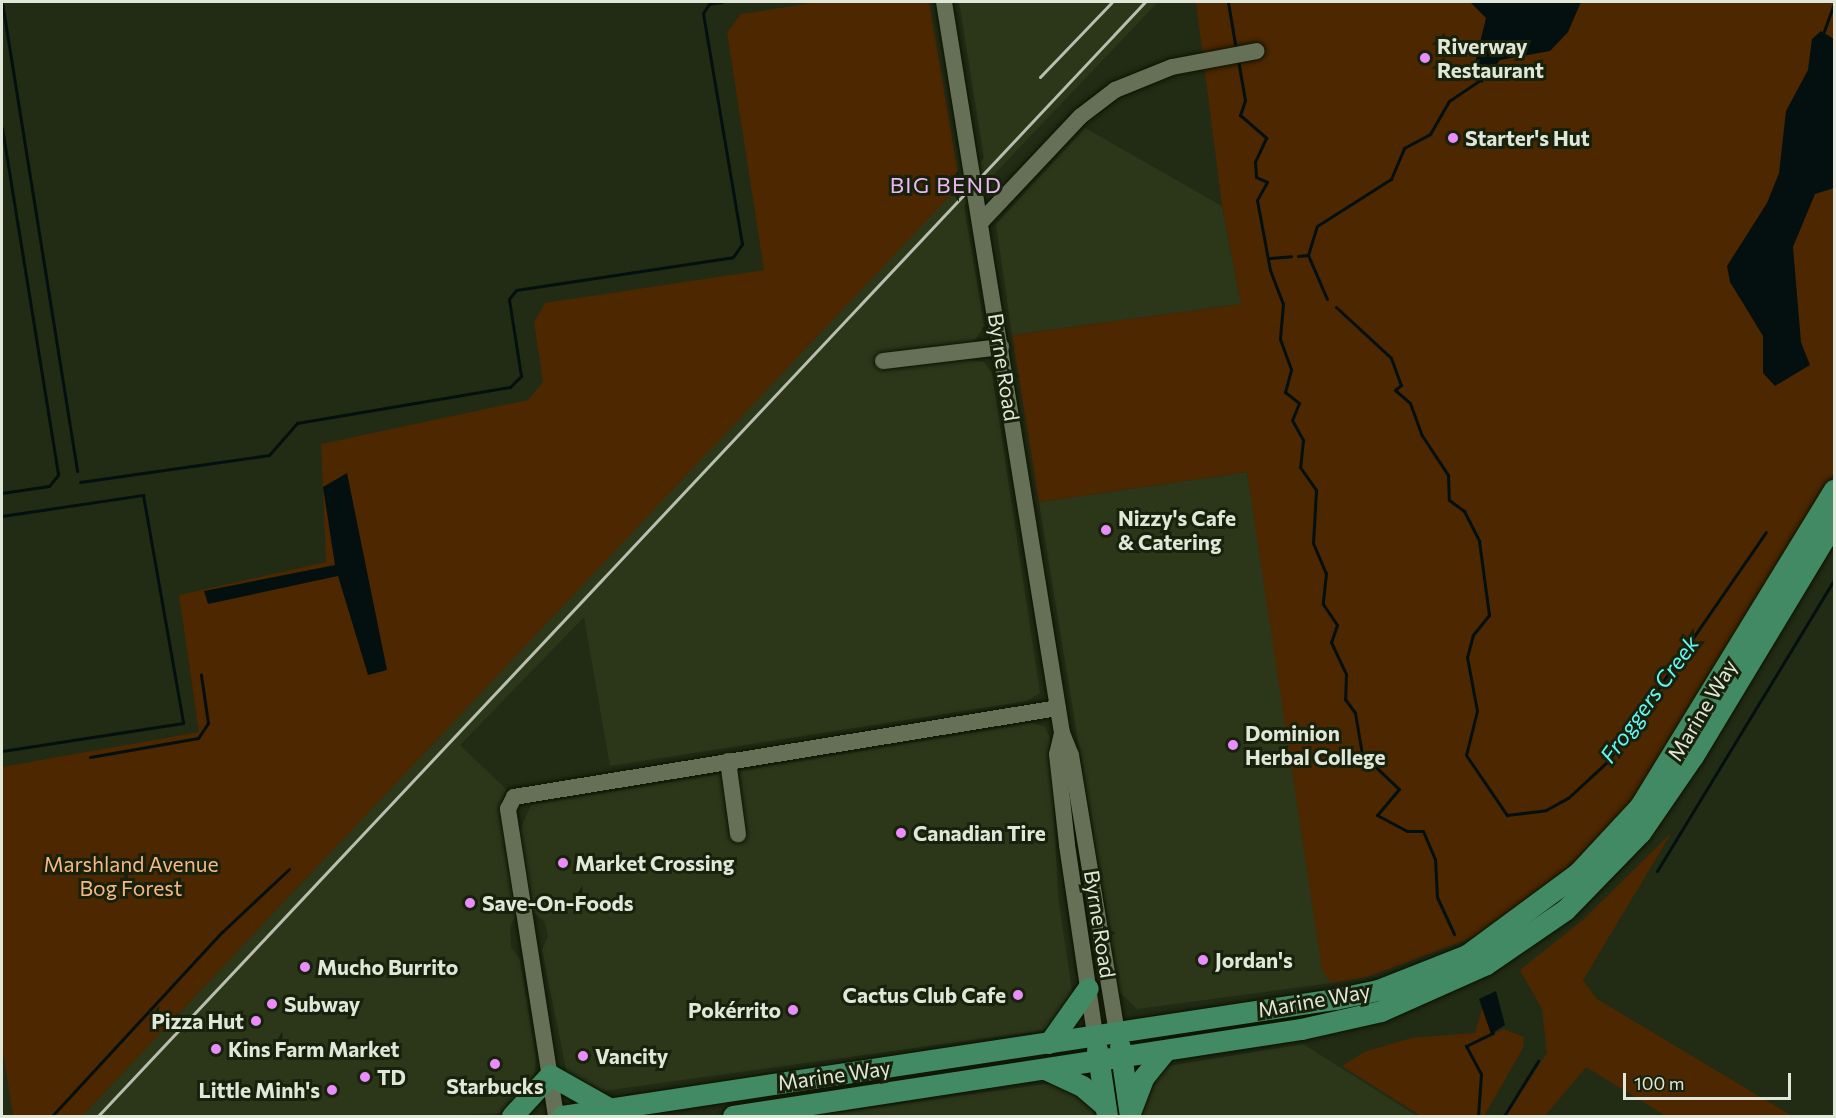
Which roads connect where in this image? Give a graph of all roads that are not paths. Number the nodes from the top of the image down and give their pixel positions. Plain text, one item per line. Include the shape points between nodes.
1 (944, 2) edge
2 (1257, 51) dead end
3 (980, 223) junction
4 (1001, 347) junction
5 (883, 361) dead end
6 (1834, 490) edge
7 (1834, 522) edge
8 (1058, 708) junction
9 (1062, 733) junction
10 (728, 760) junction
11 (738, 834) dead end
12 (1088, 988) junction
13 (1118, 1032) junction
14 (1095, 1035) junction
15 (1049, 1043) junction
16 (1165, 1051) junction
17 (1122, 1059) junction
18 (1099, 1062) junction
19 (1043, 1068) junction
20 (550, 1075) junction
21 (607, 1107) junction
22 (1106, 1111) edge
23 (1130, 1115) edge
24 (512, 1116) edge
25 (556, 1116) edge
26 (562, 1116) edge
27 (733, 1116) edge

1 - 3 street, Byrne Road
2 - 3 street via 1153,73 1095,103
3 - 4 street, Byrne Road
4 - 5 street
4 - 8 street, Byrne Road
6 - 13 main road, Marine Way via 1640,806 1578,873 1512,926 1467,955 1378,990
7 - 16 main road, Marine Way via 1659,810 1565,910 1486,964 1381,1011
8 - 9 street, Byrne Road
8 - 10 street
9 - 12 street, Byrne Road via 1057,754
9 - 13 street, Byrne Road via 1071,755
10 - 11 street
10 - 20 street via 514,797 508,809
12 - 14 street, Byrne Road
12 - 15 main road
13 - 14 main road, Marine Way
13 - 17 main road, Byrne Road
14 - 15 main road, Marine Way
14 - 18 main road, Byrne Road
15 - 21 main road, Marine Way
16 - 17 main road, Marine Way
16 - 23 main road via 1143,1078
17 - 18 main road, Marine Way
17 - 23 main road, Byrne Road
18 - 19 main road, Marine Way
18 - 22 main road, Byrne Road
19 - 22 main road via 1073,1080
19 - 27 main road, Marine Way
20 - 21 main road
20 - 24 main road
20 - 25 street
21 - 26 main road, Marine Way

